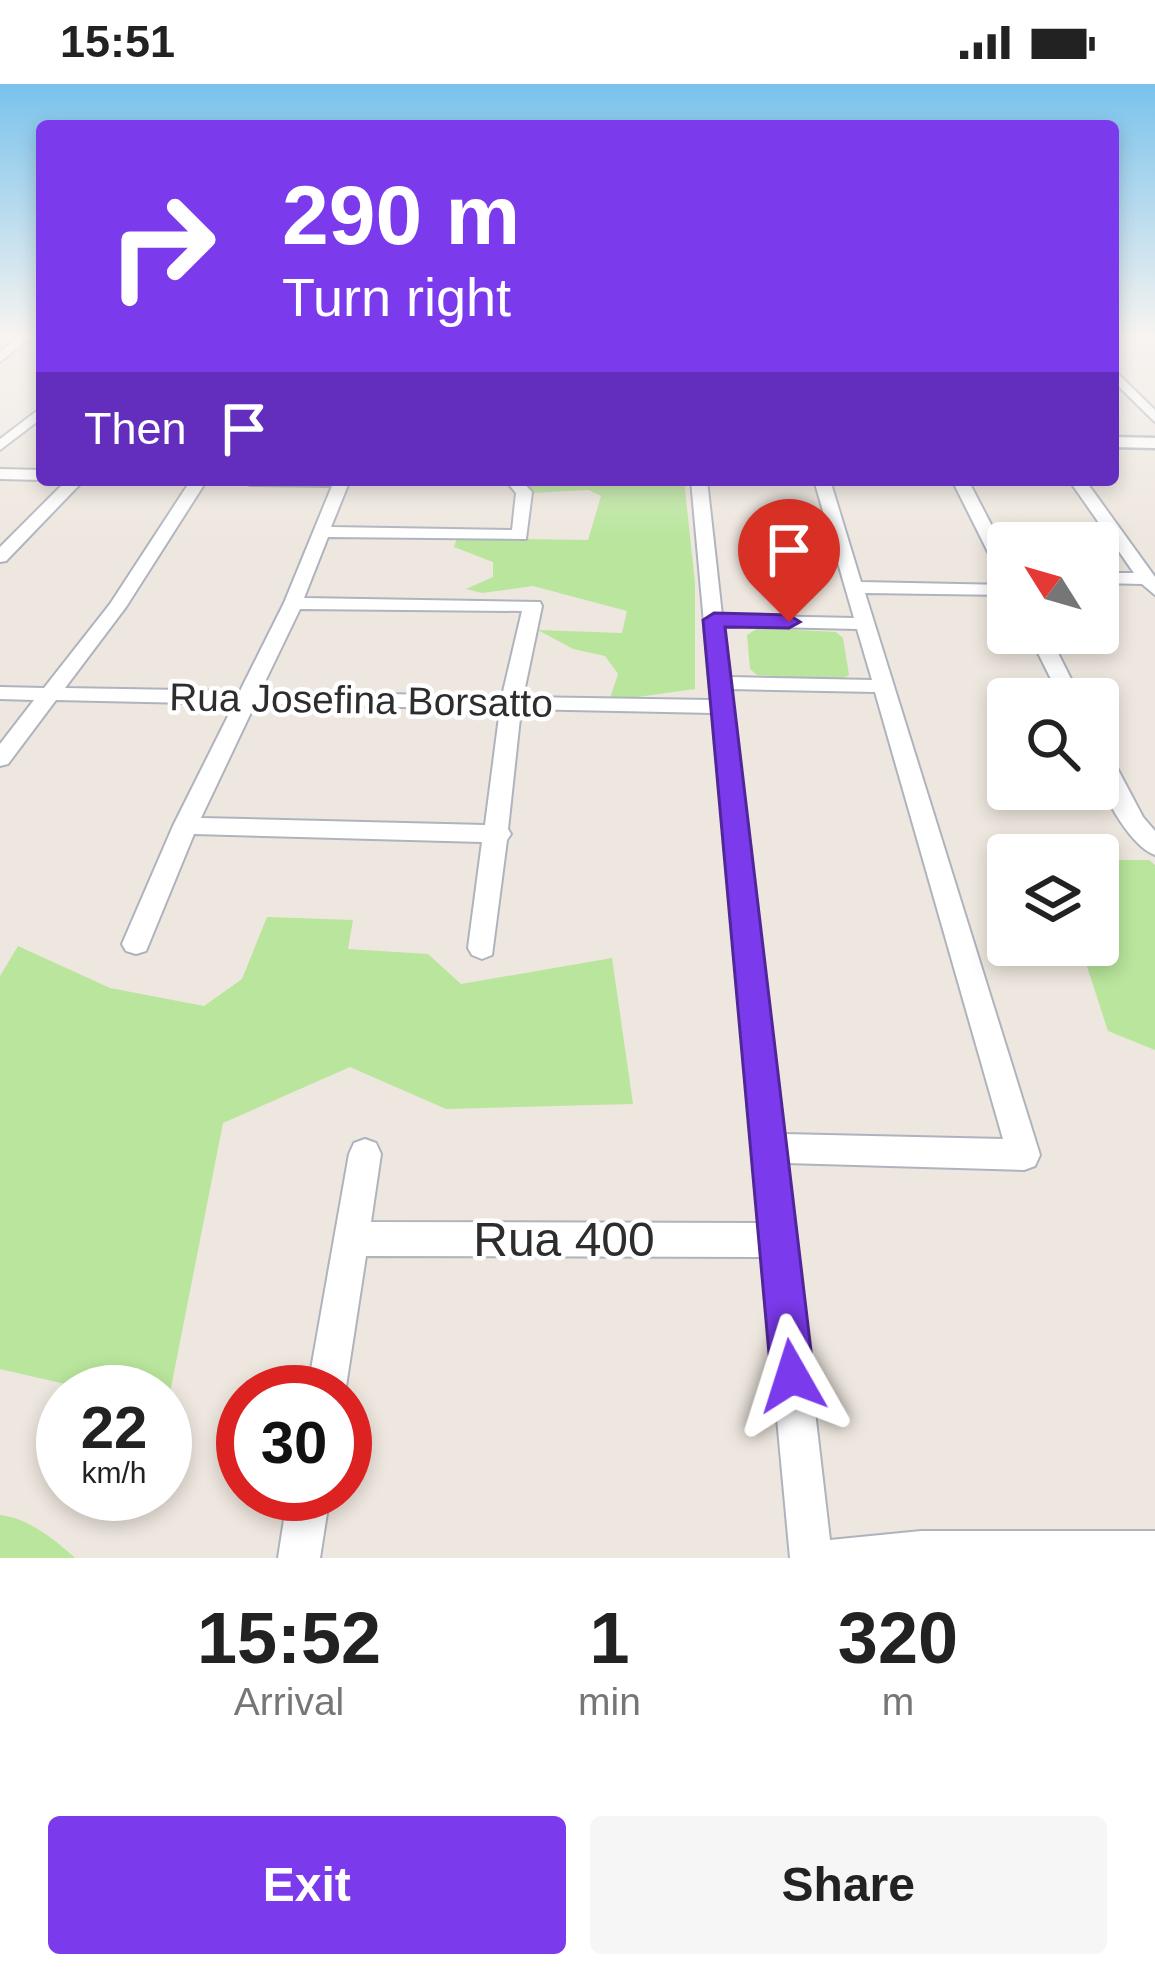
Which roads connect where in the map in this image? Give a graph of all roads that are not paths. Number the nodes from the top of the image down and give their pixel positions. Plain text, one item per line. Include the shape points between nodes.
1 (36, 416) edge
2 (1119, 442) edge
3 (1155, 443) edge
4 (0, 446) edge
5 (0, 475) edge
6 (36, 475) edge
7 (70, 486) edge
8 (195, 486) edge
9 (340, 486) edge
10 (519, 486) edge
11 (700, 486) edge
12 (824, 486) edge
13 (963, 486) edge
14 (1081, 486) edge
15 (321, 532) junction
16 (987, 533) edge
17 (0, 557) edge
18 (1119, 580) edge
19 (1151, 584) edge
20 (854, 587) junction
21 (987, 590) edge
22 (292, 603) junction
23 (714, 620) junction
24 (865, 624) junction
25 (884, 686) junction
26 (0, 693) edge
27 (50, 694) junction
28 (722, 694) junction
29 (245, 699) junction
30 (511, 704) junction
31 (0, 759) edge
32 (1119, 794) edge
33 (185, 826) junction
34 (499, 834) junction
35 (1155, 846) edge
36 (136, 944) dead end
37 (482, 949) dead end
38 (769, 1148) junction
39 (365, 1154) dead end
40 (350, 1239) junction
41 (778, 1240) junction
42 (330, 1365) edge
43 (305, 1521) edge
44 (1155, 1552) edge
45 (299, 1558) edge
46 (811, 1558) edge
47 (838, 1558) edge

1 - 4 street
2 - 3 street
5 - 6 street
7 - 17 street
8 - 27 street
9 - 15 street
10 - 15 street via 520,535
11 - 23 street
12 - 20 street
13 - 16 street
14 - 19 street
15 - 22 street
18 - 19 street
20 - 21 street
20 - 24 street
22 - 29 street
22 - 30 street via 533,606
23 - 24 street
23 - 28 street
24 - 25 street
25 - 28 street, Rua Josefina Borsatto
25 - 38 street via 1024,1155
26 - 27 street, Rua Josefina Borsatto
27 - 29 street, Rua Josefina Borsatto
27 - 31 street
28 - 30 street, Rua Josefina Borsatto
28 - 38 street
29 - 30 street, Rua Josefina Borsatto
29 - 33 street
30 - 34 street
32 - 35 street
33 - 34 street
33 - 36 street
34 - 37 street
38 - 41 street
39 - 40 street
40 - 41 street, Rua 400
40 - 42 street
41 - 46 street
43 - 45 street
44 - 47 street

